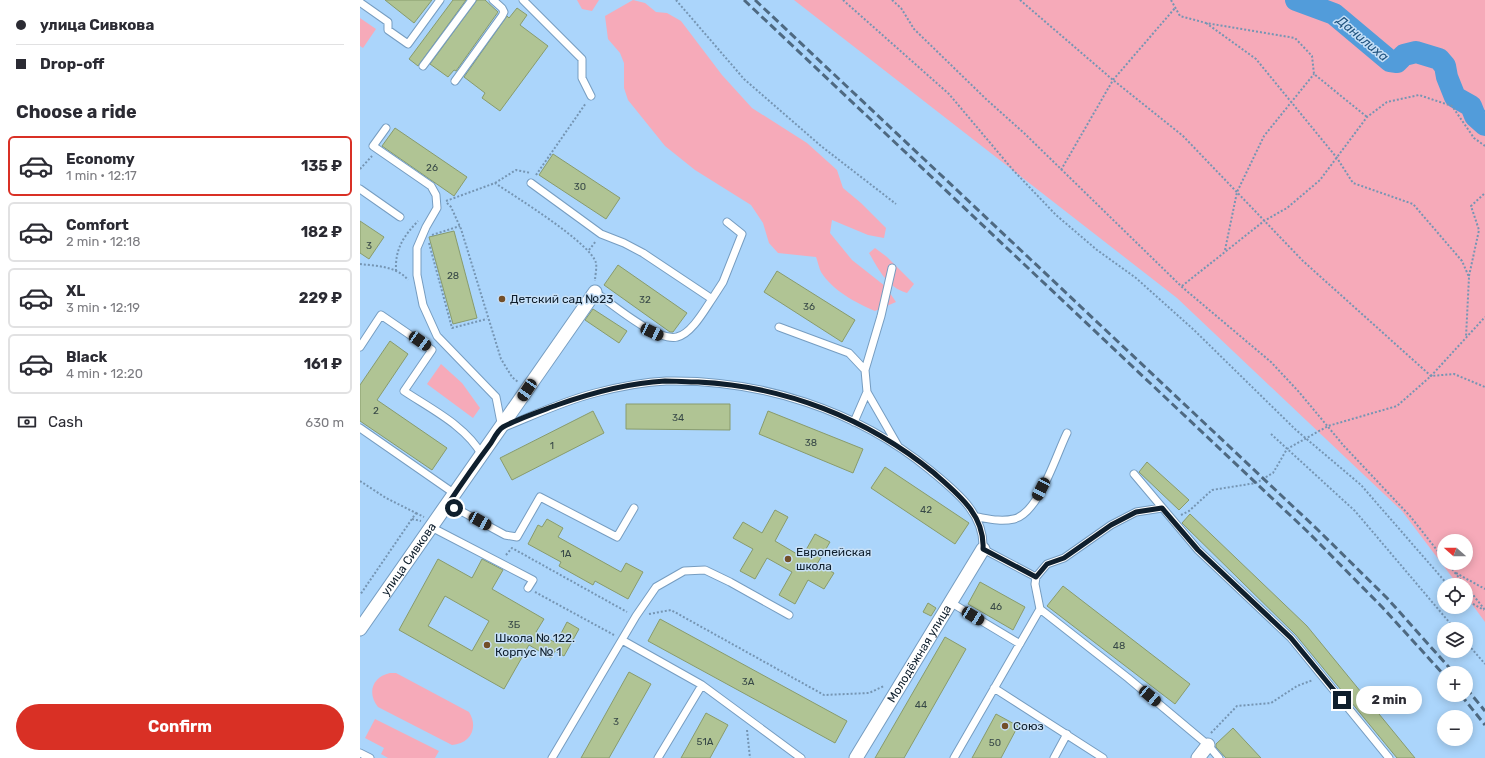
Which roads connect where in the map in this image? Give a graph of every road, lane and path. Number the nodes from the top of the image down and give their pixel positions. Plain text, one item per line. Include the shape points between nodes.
1 (440, 0) edge
2 (472, 0) edge
3 (493, 0) edge
4 (523, 0) edge
5 (676, 0) edge
6 (843, 0) edge
7 (892, 0) edge
8 (1020, 0) edge
9 (1171, 0) edge
10 (361, 3) edge
11 (1175, 7) junction
12 (1206, 23) junction
13 (423, 66) dead end
14 (1314, 74) junction
15 (1113, 80) junction
16 (455, 81) dead end
17 (592, 96) joint
18 (1292, 101) junction
19 (1367, 117) junction
20 (386, 128) dead end
21 (1485, 146) edge
22 (379, 149) junction
23 (1337, 158) junction
24 (360, 169) edge
25 (1061, 170) junction
26 (536, 174) junction
27 (494, 183) junction
28 (531, 183) joint
29 (431, 186) junction
30 (360, 189) edge
31 (1237, 192) junction
32 (1485, 193) edge
33 (446, 201) junction
34 (896, 204) dead end
35 (436, 211) junction
36 (400, 217) dead end
37 (1264, 221) junction
38 (727, 222) dead end
39 (460, 226) junction
40 (1225, 251) junction
41 (360, 264) edge
42 (892, 268) dead end
43 (396, 271) junction
44 (1469, 277) junction
45 (1182, 287) junction
46 (595, 292) junction
47 (420, 295) junction
48 (712, 299) junction
49 (1485, 317) edge
50 (487, 319) junction
51 (779, 327) dead end
52 (1466, 337) junction
53 (360, 347) edge
54 (865, 370) junction
55 (1431, 376) junction
56 (516, 381) dead end
57 (1485, 387) edge
58 (867, 392) junction
59 (854, 422) junction
60 (1328, 426) junction
61 (360, 428) edge
62 (502, 428) junction
63 (1067, 433) dead end
64 (1271, 434) dead end
65 (1306, 439) junction
66 (900, 448) junction
67 (1287, 448) junction
68 (482, 455) junction
69 (1134, 474) dead end
70 (360, 481) edge
71 (451, 499) junction
72 (634, 508) dead end
73 (1162, 508) junction
74 (977, 517) junction
75 (1172, 520) junction
76 (432, 527) junction
77 (983, 549) junction
78 (1437, 550) edge
79 (501, 563) junction
80 (1453, 570) edge
81 (1456, 573) junction
82 (1036, 577) junction
83 (1442, 578) edge
84 (1459, 578) edge
85 (528, 588) joint
86 (1485, 589) edge
87 (360, 595) edge
88 (1473, 596) edge
89 (950, 602) junction
90 (1473, 604) edge
91 (1040, 609) junction
92 (1485, 610) edge
93 (789, 615) dead end
94 (636, 616) junction
95 (1449, 622) edge
96 (360, 629) edge
97 (622, 640) junction
98 (1020, 644) junction
99 (1473, 650) edge
100 (1485, 664) edge
101 (905, 677) junction
102 (1322, 677) junction
103 (702, 685) junction
104 (994, 688) junction
105 (745, 717) junction
106 (1067, 734) junction
107 (1206, 743) junction
108 (360, 753) edge
109 (370, 758) edge
110 (552, 758) edge
111 (658, 758) edge
112 (750, 758) edge
113 (801, 758) edge
114 (856, 758) edge
115 (954, 758) edge
116 (1054, 758) edge
117 (1103, 758) edge
118 (1198, 758) edge
119 (1219, 758) edge
120 (1389, 758) edge

1 - 10 lane via 408,44 388,30 388,22
2 - 13 lane
3 - 16 lane via 504,12
4 - 17 lane via 582,59 582,78
5 - 34 path via 744,79 821,146
6 - 65 path via 950,94 1013,170 1056,215 1097,250 1136,278 1194,330
7 - 25 path via 901,8 914,29
8 - 15 path
9 - 11 path
11 - 12 path via 1180,16
11 - 15 path
12 - 14 path via 1295,38 1312,56
12 - 18 path via 1256,59
14 - 18 path
14 - 19 path
15 - 25 path
15 - 31 path via 1183,136
17 - 26 path
18 - 23 path
18 - 31 path via 1264,136
19 - 21 path via 1387,102 1419,95 1452,106 1474,138
19 - 23 path
20 - 22 lane via 373,146
22 - 24 path
22 - 29 lane
23 - 37 path via 1320,180 1287,208
23 - 44 path via 1353,183 1413,204 1462,261
25 - 45 path
26 - 27 path via 516,170
26 - 28 path
27 - 33 path
27 - 46 path via 589,250 596,263
28 - 48 lane via 601,234 643,253
29 - 33 path
29 - 35 lane via 438,199
30 - 36 lane
31 - 37 path
31 - 40 path
32 - 44 path via 1471,206 1479,230
33 - 39 path
35 - 43 path via 424,213 405,236 396,257
35 - 47 lane via 417,248 416,265
37 - 40 path
37 - 55 path via 1303,262
38 - 48 lane via 742,234 723,282
39 - 50 path
39 - 50 path via 427,236 452,328
40 - 45 path
41 - 43 path
42 - 54 lane
43 - 47 path via 403,273
44 - 52 path
45 - 60 path via 1271,362
46 - 48 lane via 652,332 664,337 678,337 690,328
46 - 62 street, улица Сивкова
47 - 62 lane via 437,336 496,397
49 - 52 path
50 - 56 path via 500,359
51 - 54 lane via 849,353
52 - 55 path
53 - 68 lane via 382,315 432,350 404,391 465,433
54 - 58 lane
55 - 57 path via 1454,374
55 - 60 path via 1397,406
58 - 59 lane
58 - 66 lane
59 - 62 lane via 821,407 761,389 714,383 666,381 594,393
59 - 66 lane
60 - 65 path
60 - 78 path via 1410,516
61 - 71 lane
62 - 68 street, улица Сивкова
63 - 74 lane via 1035,501 1025,513 1007,520
64 - 67 path
65 - 67 path
65 - 83 path via 1361,485
66 - 74 lane via 945,483
67 - 75 path via 1273,473 1256,483 1212,490 1189,511
67 - 95 path via 1355,511
68 - 71 street, улица Сивкова
69 - 73 lane
70 - 87 path via 416,513
71 - 72 lane via 505,535 517,537 540,497 617,537
71 - 76 street, улица Сивкова
73 - 75 lane
73 - 82 lane via 1136,512 1111,525 1064,558 1047,564
74 - 77 lane
75 - 102 lane via 1198,550 1291,638
76 - 79 lane
76 - 96 street, улица Сивкова
77 - 82 lane
77 - 89 street, Молодёжная улица
79 - 85 lane via 533,580
79 - 94 path via 512,548
80 - 81 path
81 - 84 path
81 - 86 path
82 - 91 lane
85 - 97 path
88 - 92 path
89 - 98 lane
89 - 101 street, Молодёжная улица
90 - 92 path
91 - 98 lane
91 - 107 lane
93 - 94 lane via 730,582 705,570 698,570 684,571 656,587
94 - 97 lane
94 - 101 path via 671,610 824,695 869,694
97 - 103 lane
97 - 110 lane
98 - 104 lane
99 - 100 path
101 - 114 street, Молодёжная улица
102 - 107 path via 1296,686 1271,703 1237,706
102 - 120 lane
103 - 105 lane
103 - 111 lane
104 - 106 lane
104 - 115 lane
105 - 112 path
105 - 113 lane
106 - 116 lane
106 - 117 lane
107 - 118 street
107 - 119 lane
108 - 109 lane

